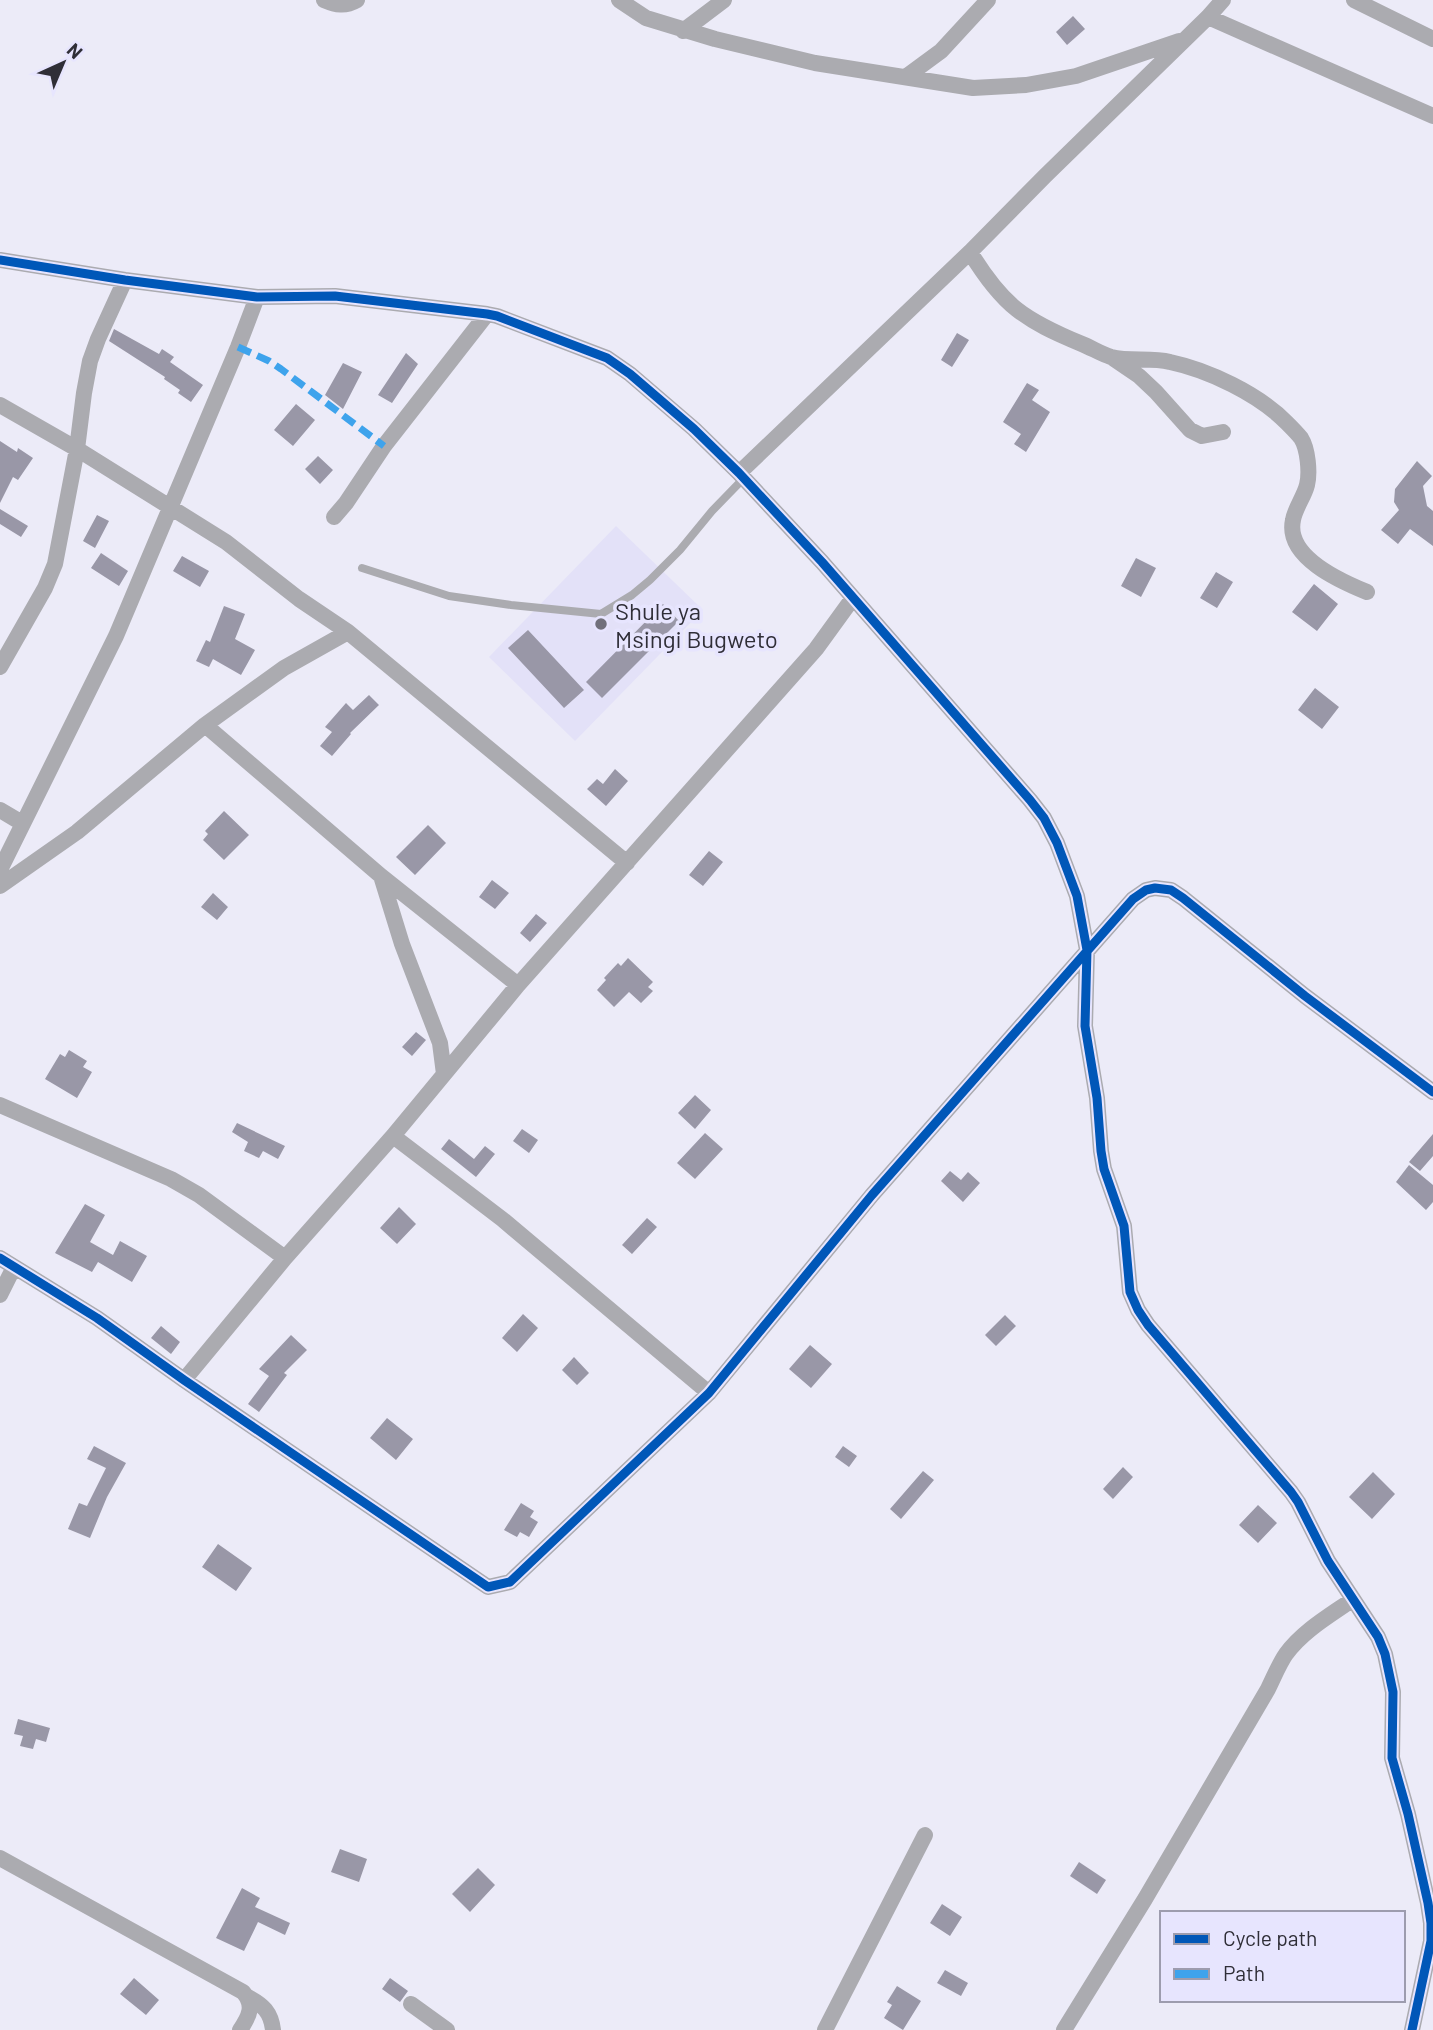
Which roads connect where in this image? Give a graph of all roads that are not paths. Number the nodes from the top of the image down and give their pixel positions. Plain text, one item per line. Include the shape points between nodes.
1 (324, 0) edge
2 (357, 0) edge
3 (618, 0) edge
4 (724, 0) edge
5 (988, 0) edge
6 (1223, 0) edge
7 (1354, 0) edge
8 (1208, 18) junction
9 (683, 30) junction
10 (1433, 38) edge
11 (1185, 39) junction
12 (907, 76) junction
13 (1433, 116) edge
14 (970, 252) junction
15 (0, 260) edge
16 (125, 280) junction
17 (257, 297) junction
18 (487, 314) junction
19 (1112, 358) junction
20 (0, 405) edge
21 (1223, 432) dead end
22 (77, 449) junction
23 (741, 475) junction
24 (172, 507) junction
25 (334, 517) dead end
26 (362, 568) dead end
27 (1367, 592) dead end
28 (853, 598) junction
29 (348, 632) junction
30 (0, 667) edge
31 (205, 725) junction
32 (0, 810) edge
33 (22, 823) junction
34 (627, 863) junction
35 (0, 870) edge
36 (381, 876) junction
37 (0, 886) edge
38 (1087, 950) junction
39 (518, 985) junction
40 (444, 1074) junction
41 (1433, 1091) edge
42 (0, 1105) edge
43 (393, 1136) junction
44 (285, 1258) junction
45 (7, 1262) edge
46 (0, 1295) edge
47 (184, 1380) junction
48 (709, 1393) junction
49 (1352, 1600) junction
50 (925, 1835) dead end
51 (0, 1858) edge
52 (248, 1997) junction
53 (411, 2004) dead end
54 (240, 2030) edge
55 (273, 2030) edge
56 (447, 2030) edge
57 (825, 2030) edge
58 (1064, 2030) edge
59 (1412, 2030) edge

1 - 2 street via 337,5
3 - 9 street via 646,18
4 - 9 street
5 - 12 street via 941,51
6 - 8 street
7 - 10 street
8 - 11 street
8 - 13 street
9 - 12 street via 815,63
11 - 12 street via 1076,76 1026,85 973,88
11 - 14 street
14 - 19 street via 988,282 1022,315
14 - 23 street
15 - 16 street
16 - 17 street
16 - 22 street via 90,361
17 - 18 street via 335,296
17 - 24 street
18 - 23 street via 607,358 694,429
18 - 25 street
19 - 21 street via 1139,376 1190,430 1202,436
19 - 27 street via 1170,362 1196,370 1248,394 1285,421 1302,439 1306,452 1307,484 1292,521 1296,543 1323,571
20 - 22 street
22 - 24 street
22 - 30 street via 52,574
23 - 26 lane via 650,580 601,614 449,596
23 - 28 street
24 - 29 street
24 - 33 street via 116,636
28 - 34 street via 816,649
28 - 38 street via 1044,818 1077,896
29 - 31 street via 284,668
29 - 34 street
31 - 36 street
31 - 37 street via 77,832
32 - 33 street
33 - 35 street
34 - 39 street
36 - 39 street
36 - 40 street via 440,1043
38 - 41 street via 1146,890 1171,890
38 - 48 street via 872,1195
38 - 49 street via 1085,1026 1104,1169 1124,1226 1130,1292 1148,1325 1291,1492
39 - 40 street
40 - 43 street
42 - 44 street via 171,1179
43 - 44 street
43 - 48 street via 502,1219
44 - 47 street
45 - 46 street
45 - 47 street
47 - 48 street via 488,1587 510,1582
49 - 58 street via 1284,1656
49 - 59 street via 1385,1654 1393,1692 1392,1758 1428,1903 1431,1941
50 - 57 street
51 - 52 street
52 - 54 street via 249,2015
52 - 55 street via 268,2011
53 - 56 street

